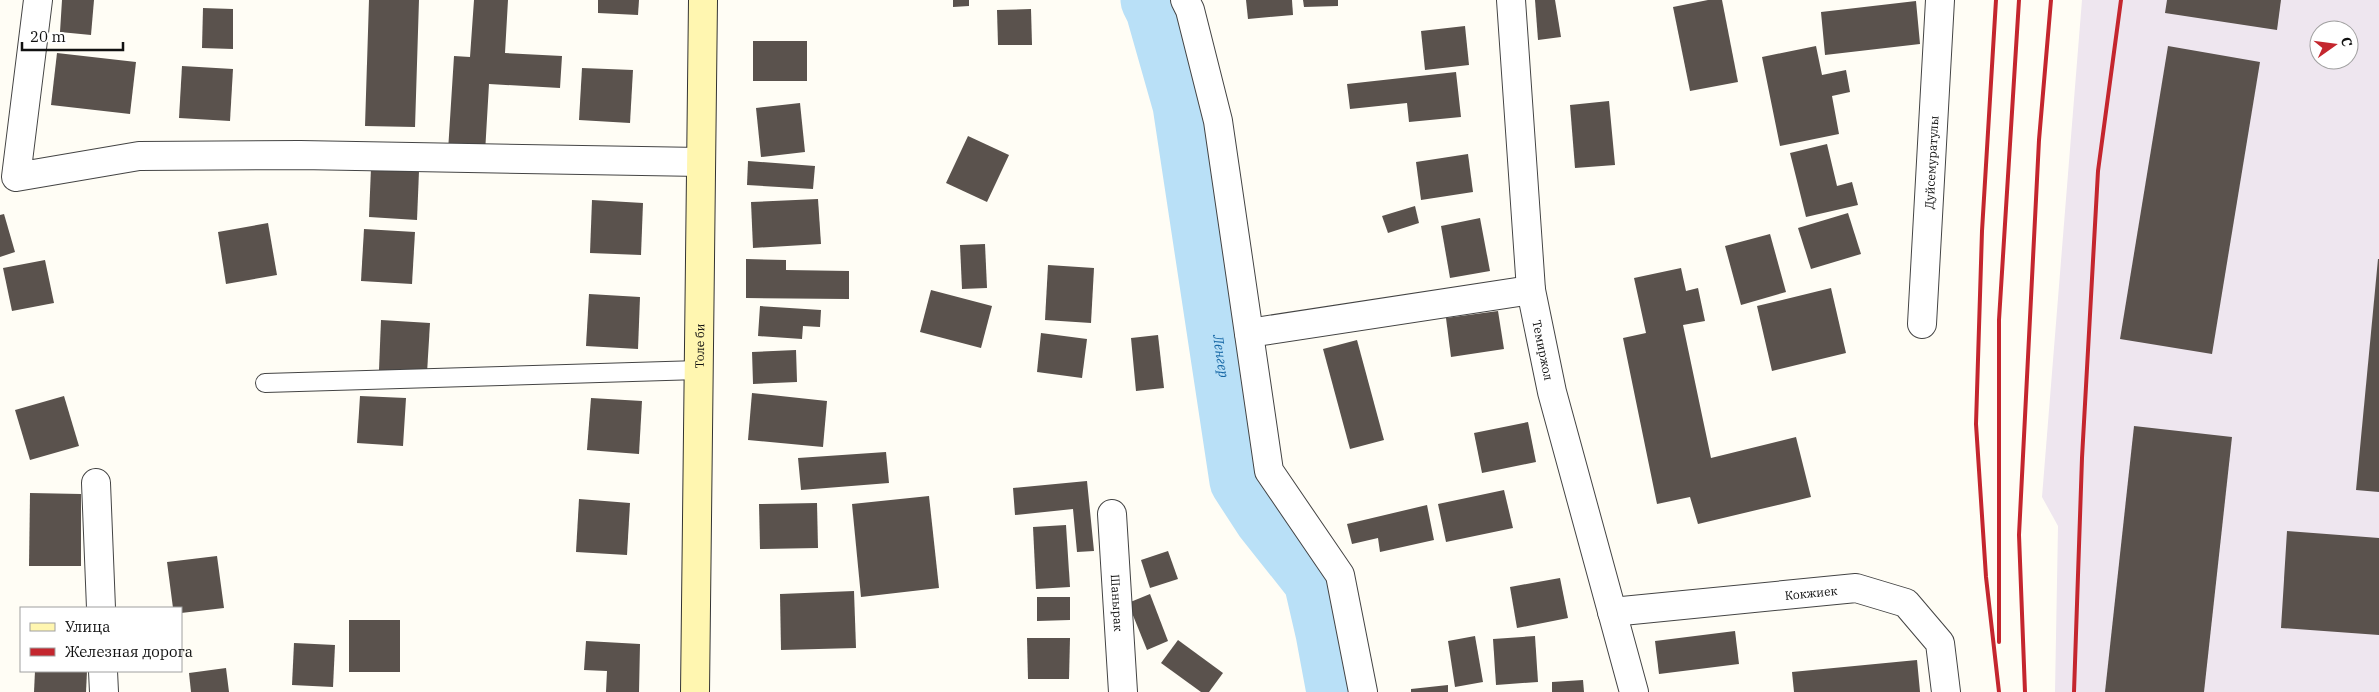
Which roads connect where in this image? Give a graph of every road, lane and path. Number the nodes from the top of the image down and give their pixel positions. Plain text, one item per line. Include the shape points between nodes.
1 (38, 0) edge
2 (702, 0) edge
3 (1185, 0) edge
4 (1511, 0) edge
5 (1940, 0) edge
6 (701, 162) junction
7 (1531, 290) junction
8 (1922, 324) dead end
9 (1249, 333) junction
10 (699, 370) junction
11 (265, 383) dead end
12 (96, 484) dead end
13 (1112, 514) dead end
14 (101, 607) edge
15 (1612, 612) junction
16 (103, 672) edge
17 (104, 692) edge
18 (695, 692) edge
19 (1124, 692) edge
20 (1363, 692) edge
21 (1634, 692) edge
22 (1946, 692) edge

1 - 6 street via 16,177 139,156 300,155
2 - 6 main road, Толе би
3 - 9 street via 1218,121
4 - 7 street, Темиржол
5 - 8 street, Дуйсемуратулы
6 - 10 main road, Толе би
7 - 9 street
7 - 15 street, Темиржол via 1552,392
9 - 20 street via 1269,471 1340,575
10 - 11 lane
10 - 18 main road, Толе би
12 - 14 street
13 - 19 street, Шанырак
15 - 21 street, Темиржол
15 - 22 street, Кокжиек via 1856,588 1906,602 1940,643
16 - 17 street

